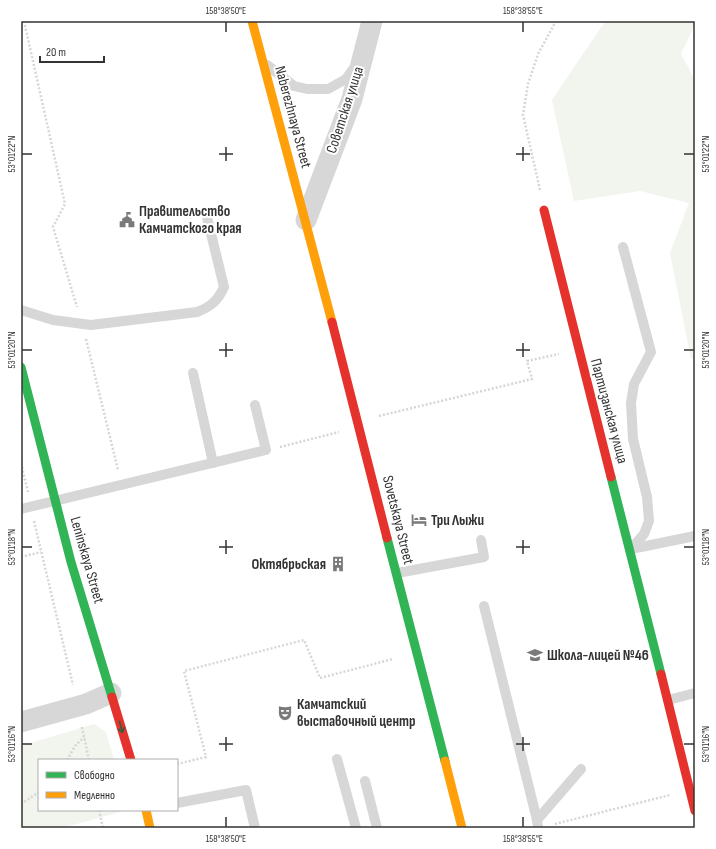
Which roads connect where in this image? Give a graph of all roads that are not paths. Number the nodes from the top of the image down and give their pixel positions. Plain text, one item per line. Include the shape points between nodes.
1 (252, 21) edge
2 (372, 21) edge
3 (362, 57) junction
4 (263, 61) junction
5 (544, 210) road end
6 (206, 213) dead end
7 (306, 220) junction
8 (623, 247) dead end
9 (21, 310) edge
10 (21, 367) edge
11 (193, 373) dead end
12 (255, 405) dead end
13 (213, 463) junction
14 (55, 500) junction
15 (26, 507) edge
16 (695, 536) edge
17 (481, 540) dead end
18 (631, 549) junction
19 (397, 573) junction
20 (484, 606) dead end
21 (111, 693) junction
22 (695, 693) edge
23 (668, 700) junction
24 (21, 722) edge
25 (131, 759) edge
26 (337, 759) dead end
27 (581, 769) dead end
28 (365, 782) dead end
29 (178, 804) edge
30 (146, 811) edge
31 (695, 811) edge
32 (537, 824) edge
33 (150, 828) edge
34 (255, 828) edge
35 (356, 828) edge
36 (377, 828) edge
37 (462, 828) edge

1 - 4 main road, Naberezhnaya Street
2 - 3 street, Советская улица
3 - 4 lane via 346,79 328,89 294,86
3 - 7 street, Советская улица via 352,98
4 - 7 main road, Naberezhnaya Street
5 - 18 main road, Партизанская улица
6 - 9 lane via 224,288 215,302 207,308 197,312 91,325 53,320
7 - 19 main road, Sovetskaya Street
8 - 18 lane via 651,352 634,384 631,403 633,439 647,497 649,521 644,534
10 - 14 main road, Leninskaya Street
11 - 13 lane
12 - 13 lane via 266,450
13 - 14 lane
14 - 15 lane
14 - 21 main road, Leninskaya Street
16 - 18 lane
17 - 19 lane via 484,557
18 - 23 main road, Партизанская улица
19 - 37 main road, Sovetskaya Street
20 - 32 lane
21 - 24 street via 78,706
21 -> 25 main road, Leninskaya Street
22 - 23 lane
23 - 31 main road, Партизанская улица
26 - 35 lane
27 - 32 lane
28 - 36 lane
29 - 34 lane via 246,790
30 - 33 main road

